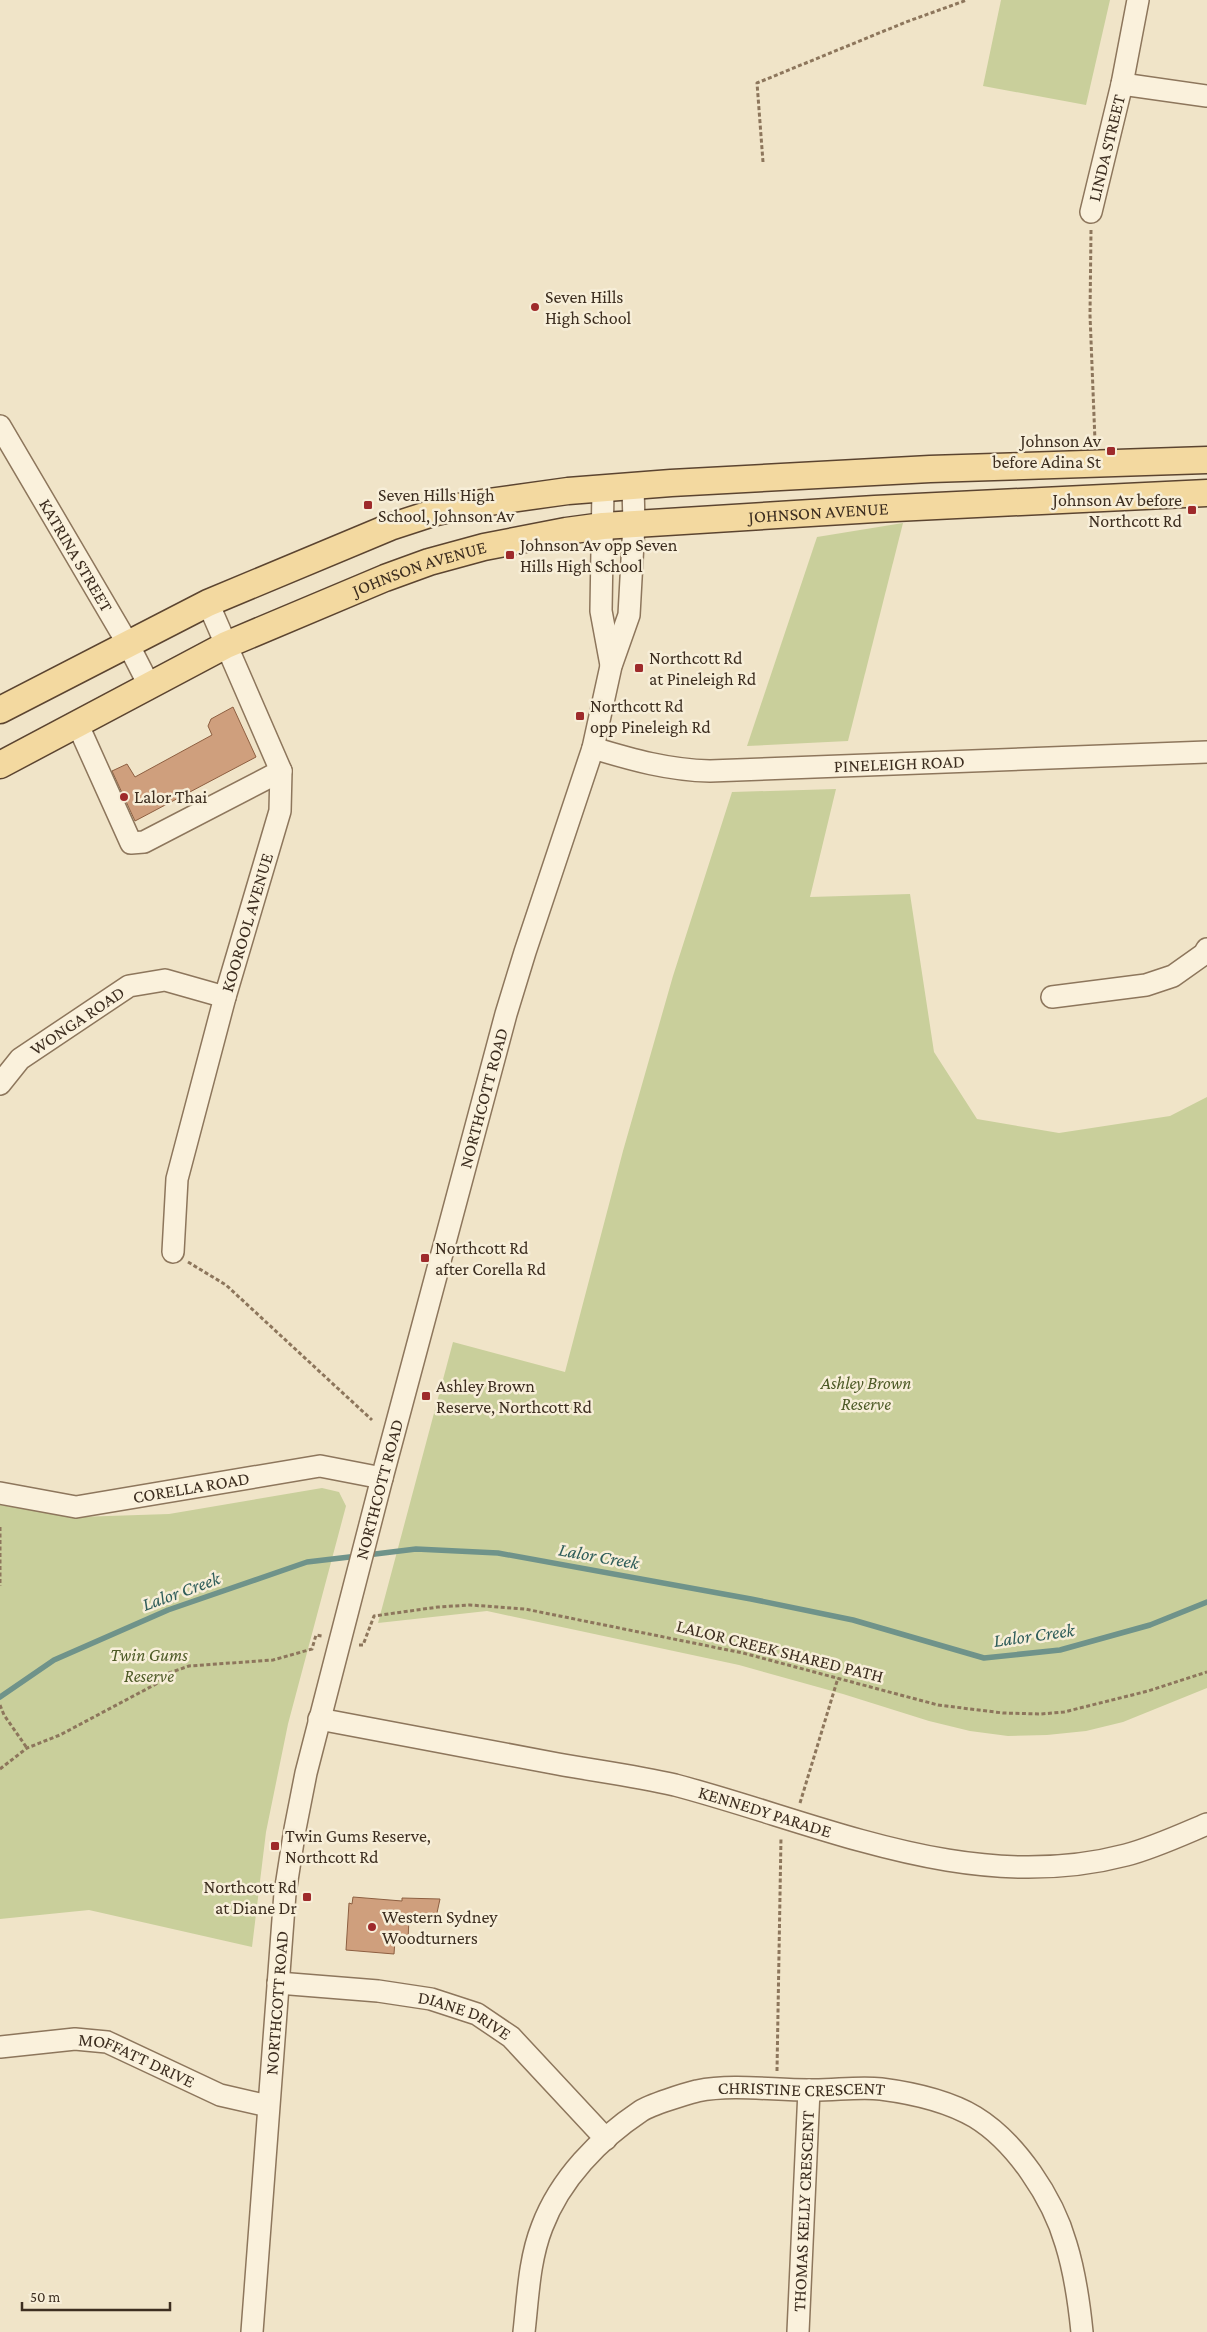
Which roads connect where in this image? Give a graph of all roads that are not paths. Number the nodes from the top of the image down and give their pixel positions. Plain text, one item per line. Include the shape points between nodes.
1 (1138, 0) edge
2 (1122, 84) junction
3 (1207, 96) edge
4 (1091, 212) road end
5 (0, 426) edge
6 (1207, 460) edge
7 (633, 486) junction
8 (603, 489) junction
9 (1207, 494) edge
10 (634, 524) junction
11 (603, 526) junction
12 (208, 602) junction
13 (128, 644) junction
14 (226, 645) junction
15 (611, 666) junction
16 (150, 687) junction
17 (0, 710) edge
18 (77, 723) junction
19 (593, 748) junction
20 (1207, 752) edge
21 (0, 765) edge
22 (281, 771) junction
23 (1207, 949) edge
24 (225, 997) junction
25 (1052, 997) dead end
26 (0, 1084) edge
27 (172, 1252) road end
28 (382, 1478) junction
29 (0, 1493) edge
30 (319, 1719) junction
31 (1207, 1824) edge
32 (278, 1983) junction
33 (0, 2047) edge
34 (809, 2090) junction
35 (268, 2106) junction
36 (606, 2139) junction
37 (252, 2332) edge
38 (524, 2332) edge
39 (798, 2332) edge
40 (1082, 2332) edge

1 - 2 street, LINDA STREET
2 - 3 street
2 - 4 street, LINDA STREET
5 - 13 street, KATRINA STREET
6 - 7 main road via 930,469
7 - 8 main road
7 - 10 street, NORTHCOTT ROAD
8 - 11 street, NORTHCOTT ROAD
8 - 12 main road via 511,498 433,513 390,527
9 - 10 main road, JOHNSON AVENUE via 1002,502
10 - 11 main road, JOHNSON AVENUE
10 - 15 street, NORTHCOTT ROAD via 629,615
11 - 14 main road, JOHNSON AVENUE via 484,547 429,562
11 - 15 street, NORTHCOTT ROAD via 601,611
12 - 13 main road
12 - 14 street, KOOROOL AVENUE
13 - 16 street, KATRINA STREET
13 - 17 main road
14 - 16 main road, JOHNSON AVENUE
14 - 22 street, KOOROOL AVENUE
15 - 19 street, NORTHCOTT ROAD
16 - 18 main road, JOHNSON AVENUE
18 - 21 main road, JOHNSON AVENUE
18 - 22 street via 131,843 144,842
19 - 20 street, PINELEIGH ROAD via 653,765 710,771
19 - 28 street, NORTHCOTT ROAD via 506,1014
22 - 24 street, KOOROOL AVENUE via 280,811
23 - 25 street via 1173,976 1146,985
24 - 26 street, WONGA ROAD via 165,980 129,986 20,1059
24 - 27 street, KOOROOL AVENUE via 177,1179
28 - 29 street, CORELLA ROAD via 320,1466 76,1507
28 - 30 street, NORTHCOTT ROAD
30 - 31 street, KENNEDY PARADE via 673,1785 943,1861 986,1867 1075,1864 1126,1855
30 - 32 street, NORTHCOTT ROAD via 285,1893
32 - 35 street, NORTHCOTT ROAD
32 - 36 street, DIANE DRIVE via 431,1999 477,2014 512,2037
33 - 35 street, MOFFATT DRIVE via 75,2039 107,2042 220,2095
34 - 36 street, CHRISTINE CRESCENT via 745,2088 697,2091 642,2110
34 - 39 street, THOMAS KELLY CRESCENT
34 - 40 street, CHRISTINE CRESCENT via 880,2089 917,2096 975,2117 1001,2137 1025,2164 1048,2202 1066,2242 1078,2292
35 - 37 street, NORTHCOTT ROAD
36 - 38 street, CHRISTINE CRESCENT via 559,2191 541,2228 530,2272

